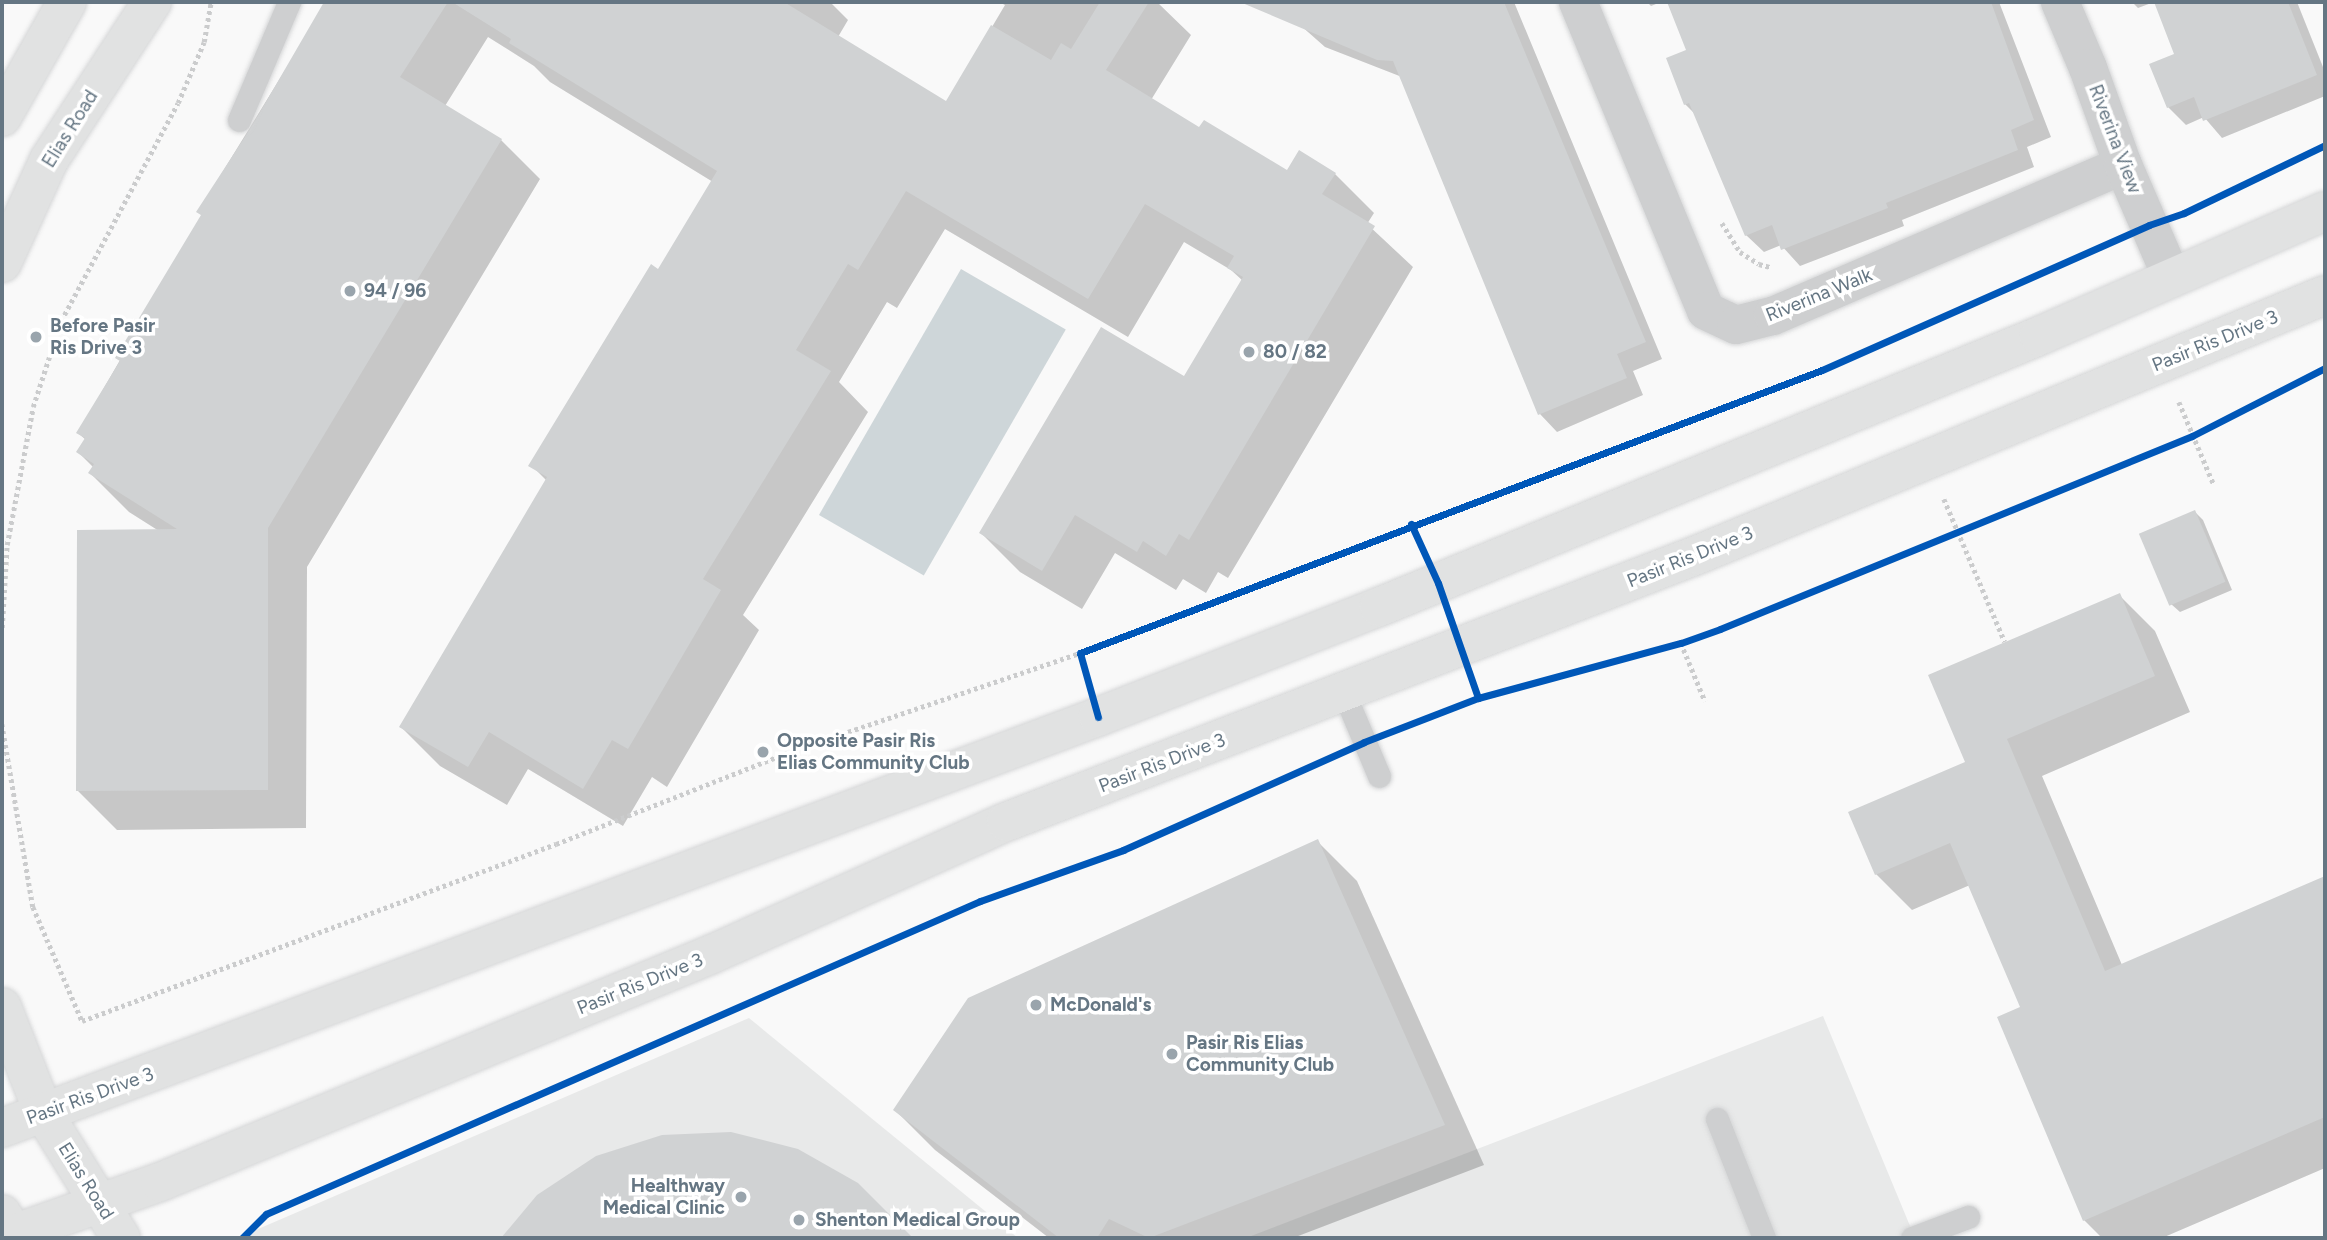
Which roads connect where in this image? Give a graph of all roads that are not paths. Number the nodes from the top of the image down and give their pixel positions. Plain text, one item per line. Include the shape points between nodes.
1 (67, 2) edge
2 (152, 2) edge
3 (289, 2) edge
4 (1577, 2) edge
5 (2060, 2) edge
6 (2, 117) edge
7 (239, 120) dead end
8 (2123, 165) junction
9 (2325, 211) edge
10 (2, 263) edge
11 (2171, 276) junction
12 (2325, 295) edge
13 (1344, 693) junction
14 (1379, 776) dead end
15 (2, 1007) edge
16 (44, 1114) junction
17 (1717, 1119) dead end
18 (2, 1128) edge
19 (101, 1205) junction
20 (1968, 1217) dead end
21 (8, 1231) edge
22 (121, 1238) edge
23 (1764, 1238) edge
24 (1912, 1238) edge

1 - 6 main road
2 - 10 main road, Elias Road via 49,160
3 - 7 lane
4 - 8 street, Riverina Walk via 1706,311 1736,325 1773,316
5 - 8 street, Riverina View
8 - 11 street, Riverina View
9 - 11 main road, Pasir Ris Drive 3
11 - 16 main road, Pasir Ris Drive 3 via 2039,336 1490,562 1098,717
12 - 13 main road, Pasir Ris Drive 3 via 1647,575
13 - 14 lane
13 - 19 main road, Pasir Ris Drive 3 via 1006,822 712,954
15 - 16 main road, Elias Road
16 - 18 main road, Pasir Ris Drive 3
16 - 19 main road, Elias Road
17 - 23 lane
19 - 21 main road, Pasir Ris Drive 3
19 - 22 main road, Elias Road
20 - 24 lane

